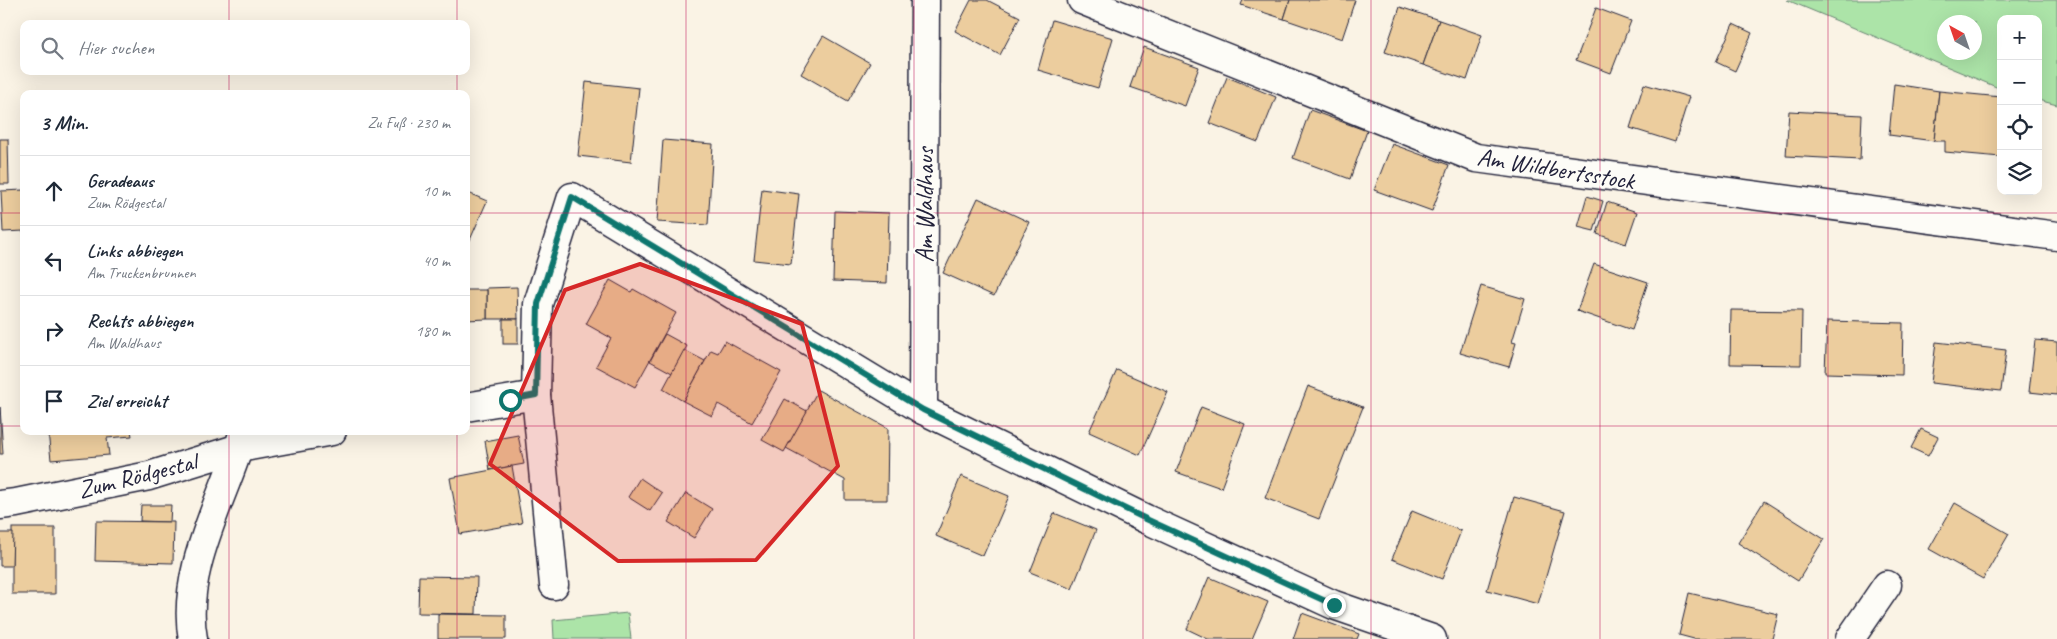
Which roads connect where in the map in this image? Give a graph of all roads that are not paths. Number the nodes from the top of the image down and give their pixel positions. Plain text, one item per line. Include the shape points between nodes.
1 (925, 0) edge
2 (1082, 0) edge
3 (2057, 236) edge
4 (536, 395) junction
5 (470, 406) edge
6 (923, 410) junction
7 (287, 435) edge
8 (242, 439) edge
9 (0, 505) edge
10 (554, 585) dead end
11 (1887, 585) dead end
12 (193, 639) edge
13 (1432, 639) edge
14 (1850, 639) edge

1 - 6 street, Am Waldhaus
2 - 3 street, Am Wildbertsstock via 1476,158
4 - 5 street
4 - 6 street via 538,304 572,197
4 - 10 street
6 - 13 street via 1146,519 1334,605
7 - 8 street, Zum Rödgestal
8 - 9 street, Zum Rödgestal via 149,476
8 - 12 street via 200,555 190,599
11 - 14 street

